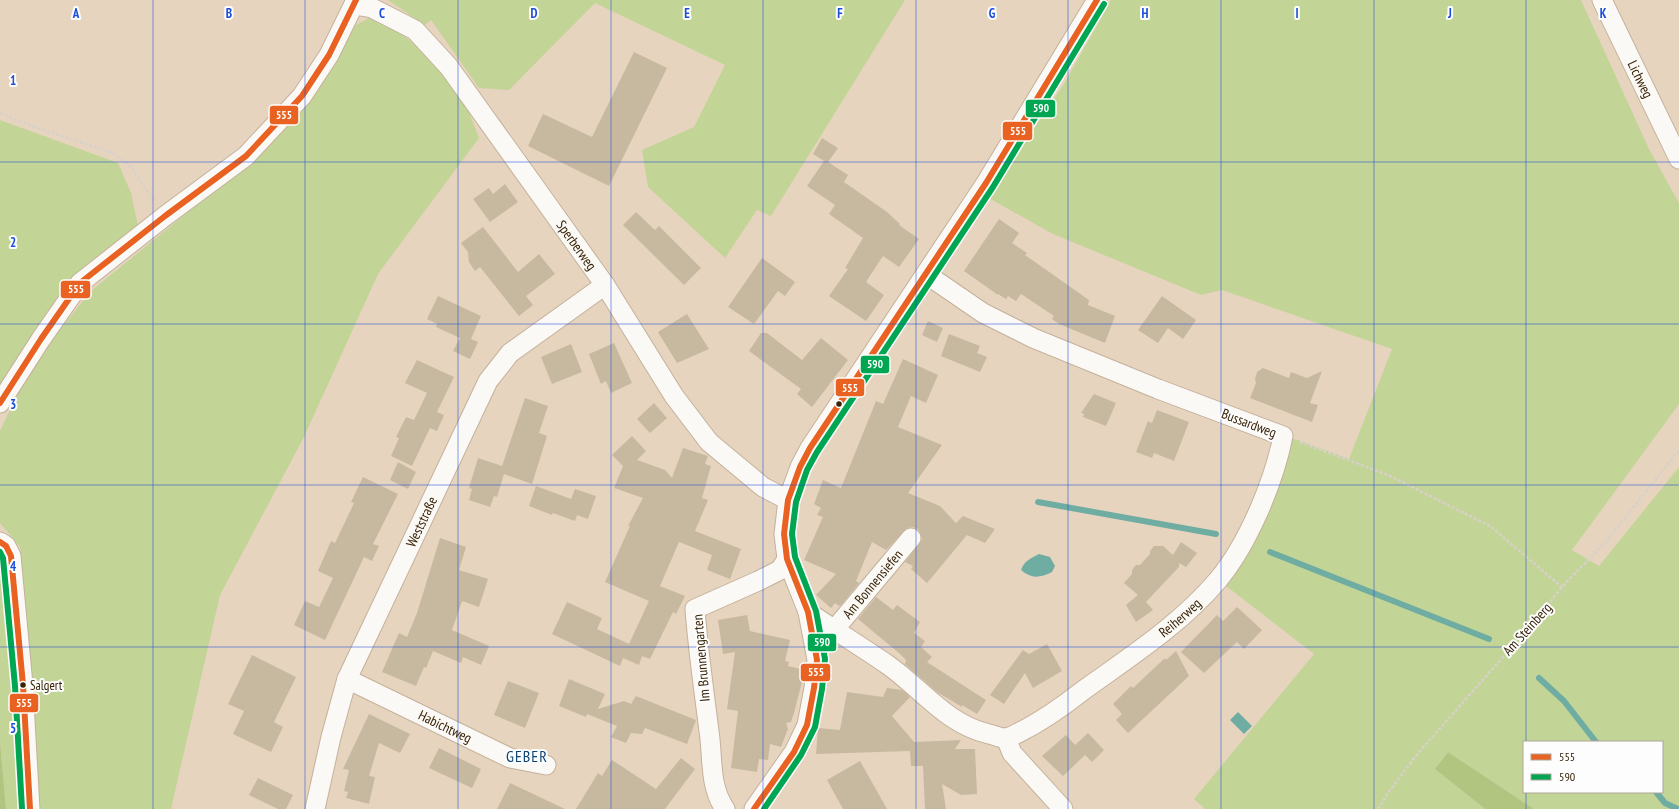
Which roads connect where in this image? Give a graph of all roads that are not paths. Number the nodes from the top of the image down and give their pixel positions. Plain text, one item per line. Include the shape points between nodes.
1 (1097, 0) edge
2 (1602, 0) edge
3 (356, 2) edge
4 (1679, 159) edge
5 (926, 274) junction
6 (605, 285) junction
7 (0, 404) edge
8 (1283, 436) joint
9 (788, 500) junction
10 (911, 538) dead end
11 (0, 542) edge
12 (787, 559) junction
13 (808, 612) junction
14 (834, 630) junction
15 (347, 679) junction
16 (1006, 738) junction
17 (546, 765) dead end
18 (30, 809) edge
19 (315, 809) edge
20 (725, 809) edge
21 (754, 809) edge
22 (1063, 809) edge

1 - 5 street via 986,183
2 - 4 street, Lichweg
3 - 6 street, Sperberweg via 415,30 449,67
3 - 7 street via 329,55 302,96 246,156 80,283
5 - 8 street, Bussardweg via 983,313 1033,338
5 - 9 street via 810,448
6 - 9 street, Sperberweg via 674,396 709,442 763,486
6 - 15 street, Weststraße via 510,353 488,380
8 - 16 street, Reiherweg via 1259,511 1241,546 1218,580 1187,611 1120,664 1040,722
9 - 12 street via 784,534
10 - 14 street, Am Bonnensiefen
11 - 18 street via 6,546 11,556 23,685
12 - 13 street
12 - 20 street, Im Brunnengarten via 780,570 695,609 711,761 716,789
13 - 14 street
13 - 21 street via 817,660 807,725 794,752
14 - 16 street via 890,666 952,718 969,728
15 - 17 street, Habichtweg via 510,758
15 - 19 street, Weststraße
16 - 22 street via 1012,753

